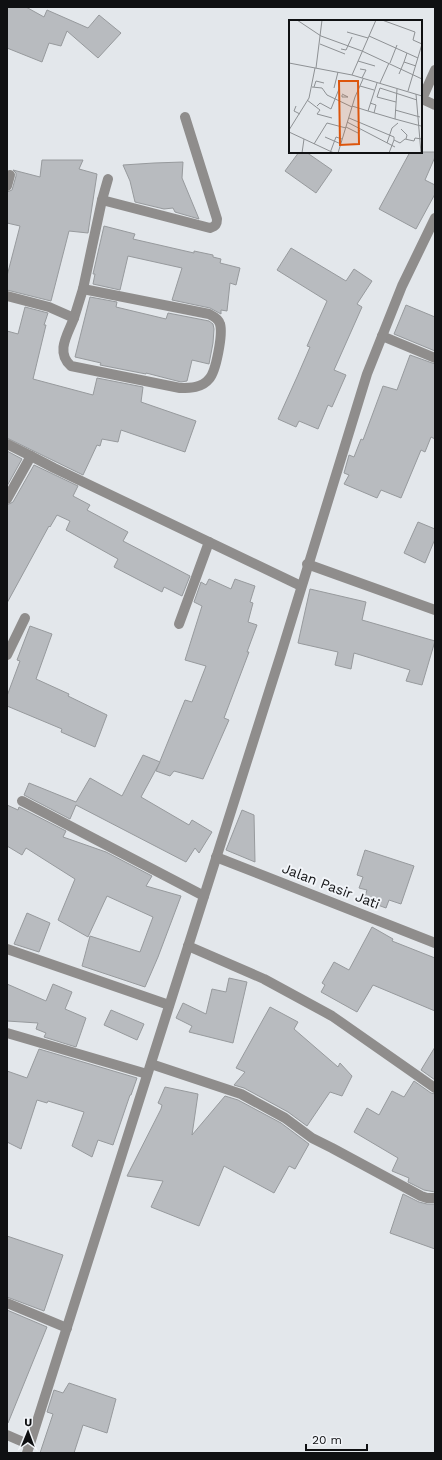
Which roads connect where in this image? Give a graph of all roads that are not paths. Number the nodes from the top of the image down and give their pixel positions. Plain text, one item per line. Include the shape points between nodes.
1 (435, 70) edge
2 (435, 105) edge
3 (185, 117) dead end
4 (10, 175) dead end
5 (108, 179) dead end
6 (7, 186) edge
7 (102, 200) junction
8 (435, 218) edge
9 (83, 289) junction
10 (7, 296) edge
11 (74, 318) junction
12 (382, 336) junction
13 (435, 358) edge
14 (7, 444) edge
15 (31, 456) junction
16 (7, 499) edge
17 (209, 542) junction
18 (307, 564) junction
19 (301, 586) junction
20 (435, 610) edge
21 (25, 618) dead end
22 (179, 624) dead end
23 (7, 655) edge
24 (22, 801) dead end
25 (216, 857) junction
26 (204, 896) junction
27 (435, 942) edge
28 (188, 946) junction
29 (7, 949) edge
30 (169, 1005) junction
31 (7, 1033) edge
32 (149, 1069) junction
33 (435, 1088) edge
34 (435, 1198) edge
35 (7, 1303) edge
36 (67, 1328) junction
37 (7, 1435) edge
38 (28, 1449) edge

1 - 2 street via 422,99
3 - 7 street via 217,224 210,228
4 - 6 street
5 - 7 street
7 - 9 street
8 - 12 street via 402,286
9 - 11 street
9 - 11 street via 209,314 220,322 221,331 215,368 210,379 202,385 180,388 71,366 63,355
10 - 11 street via 49,307
12 - 13 street
12 - 18 street via 367,374
14 - 15 street
15 - 16 street
15 - 17 street
17 - 19 street
17 - 22 street
18 - 19 street
18 - 20 street
19 - 25 street
21 - 23 street
24 - 26 street
25 - 26 street
25 - 27 street, Jalan Pasir Jati
26 - 28 street
28 - 30 street
28 - 33 street via 264,979 332,1016
29 - 30 street
30 - 32 street
31 - 32 street
32 - 34 street via 241,1094 285,1118 312,1138 421,1196
32 - 36 street
35 - 36 street
36 - 38 street
37 - 38 street

